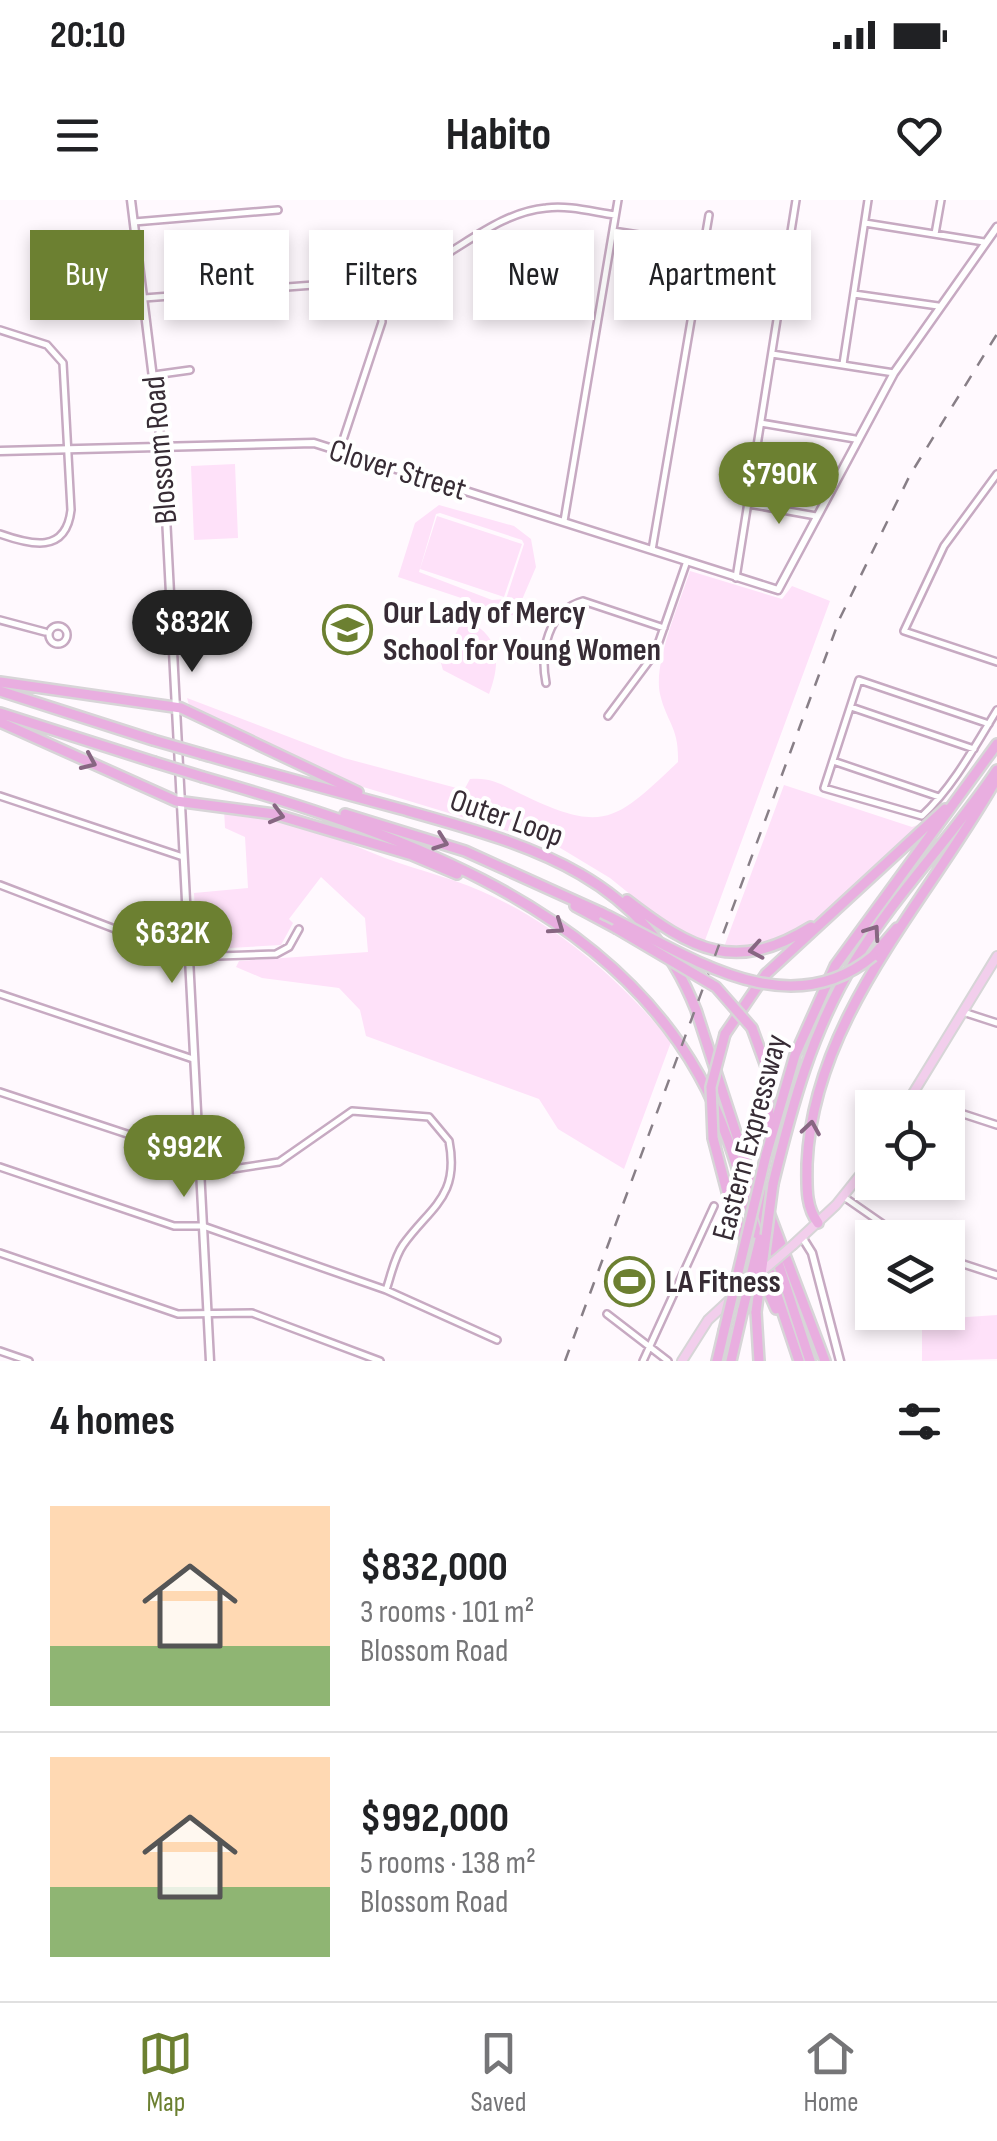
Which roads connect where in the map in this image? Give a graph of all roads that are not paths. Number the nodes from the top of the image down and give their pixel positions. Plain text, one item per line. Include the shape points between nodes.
1 (131, 200) edge
2 (232, 200) edge
3 (618, 200) edge
4 (796, 200) edge
5 (868, 200) edge
6 (940, 200) edge
7 (278, 210) dead end
8 (234, 213) junction
9 (615, 215) junction
10 (709, 215) dead end
11 (134, 222) junction
12 (865, 222) junction
13 (997, 227) edge
14 (135, 230) edge
15 (613, 230) joint
16 (706, 230) edge
17 (935, 234) junction
18 (984, 242) junction
19 (453, 253) edge
20 (309, 286) edge
21 (854, 294) junction
22 (144, 298) joint
23 (938, 306) junction
24 (380, 320) edge
25 (691, 320) edge
26 (0, 330) edge
27 (772, 354) junction
28 (843, 364) junction
29 (190, 370) dead end
30 (894, 373) junction
31 (154, 374) junction
32 (761, 423) junction
33 (855, 439) junction
34 (162, 445) junction
35 (69, 449) junction
36 (340, 449) junction
37 (0, 451) edge
38 (997, 474) edge
39 (749, 504) junction
40 (816, 516) junction
41 (564, 521) junction
42 (0, 534) edge
43 (652, 550) junction
44 (687, 561) junction
45 (736, 578) junction
46 (0, 620) edge
47 (664, 628) junction
48 (46, 632) dead end
49 (997, 662) edge
50 (0, 682) edge
51 (546, 683) dead end
52 (0, 691) edge
53 (176, 707) junction
54 (851, 707) junction
55 (997, 710) edge
56 (0, 714) edge
57 (608, 716) dead end
58 (0, 722) edge
59 (989, 724) junction
60 (974, 748) junction
61 (994, 748) edge
62 (833, 761) junction
63 (997, 770) edge
64 (997, 778) edge
65 (0, 796) edge
66 (940, 797) junction
67 (280, 798) junction
68 (180, 802) junction
69 (402, 810) junction
70 (184, 856) junction
71 (578, 870) junction
72 (516, 873) junction
73 (936, 873) junction
74 (0, 884) edge
75 (524, 905) junction
76 (842, 906) junction
77 (299, 929) dead end
78 (997, 956) edge
79 (188, 957) junction
80 (0, 994) edge
81 (963, 1012) junction
82 (997, 1023) edge
83 (194, 1059) junction
84 (915, 1090) edge
85 (0, 1092) edge
86 (724, 1094) junction
87 (965, 1114) edge
88 (997, 1125) edge
89 (766, 1155) junction
90 (200, 1161) junction
91 (0, 1167) edge
92 (855, 1182) edge
93 (774, 1184) junction
94 (844, 1197) junction
95 (714, 1206) dead end
96 (877, 1220) edge
97 (818, 1223) junction
98 (203, 1226) junction
99 (802, 1237) junction
100 (0, 1254) edge
101 (965, 1265) edge
102 (997, 1275) edge
103 (386, 1290) junction
104 (208, 1313) junction
105 (607, 1314) dead end
106 (497, 1340) dead end
107 (649, 1346) junction
108 (0, 1352) edge
109 (29, 1361) edge
110 (210, 1361) edge
111 (380, 1361) edge
112 (642, 1361) edge
113 (668, 1361) edge
114 (682, 1361) edge
115 (716, 1361) edge
116 (731, 1361) edge
117 (759, 1361) edge
118 (799, 1361) edge
119 (810, 1361) edge
120 (825, 1361) edge
121 (840, 1361) edge

1 - 11 street, Blossom Road
2 - 8 street
3 - 9 street
4 - 27 street
5 - 12 street
6 - 17 street
7 - 8 street
8 - 11 street
9 - 15 street
9 - 19 street via 527,211
10 - 16 street
11 - 14 street, Blossom Road
12 - 17 street
12 - 21 street
13 - 18 street
15 - 41 street
17 - 18 street
18 - 23 street
20 - 22 street
21 - 23 street
21 - 28 street
22 - 31 street, Blossom Road
23 - 30 street
24 - 36 street
25 - 43 street
26 - 35 street via 47,345 61,358
27 - 28 street
27 - 32 street
28 - 30 street
29 - 31 street
30 - 33 street
31 - 34 street, Blossom Road
32 - 33 street
32 - 39 street
33 - 40 street
34 - 35 street, Clover Street
34 - 36 street, Clover Street via 296,440
34 - 53 street, Blossom Road
35 - 37 street, Clover Street
35 - 42 street via 70,517 62,535 37,545
36 - 41 street, Clover Street
38 - 49 street via 944,546 904,631
39 - 40 street
39 - 45 street
40 - 45 street, Clover Street via 781,589
41 - 43 street, Clover Street
43 - 44 street, Clover Street
44 - 45 street, Clover Street
44 - 47 street
46 - 48 street
47 - 51 street via 575,603 551,629 543,650
47 - 57 street via 655,653
50 - 53 highway
52 - 69 highway, Outer Loop, bridge
53 - 68 street, Blossom Road
53 - 69 highway
54 - 59 street via 859,680
54 - 60 street
54 - 62 street
55 - 59 street
56 - 67 highway, Outer Loop, bridge
58 -> 68 highway
59 - 60 street
60 - 66 street
61 - 76 highway via 935,820
61 - 89 highway, Eastern Expressway via 830,975 795,1054
62 - 66 street
62 - 66 street via 824,788 918,817
93 -> 63 highway, Eastern Expressway via 801,1077 840,986
64 - 73 highway
65 - 70 street
67 -> 72 highway via 427,837
67 - 75 highway, Outer Loop via 418,848
68 - 70 street, Blossom Road
68 -> 75 highway via 256,810 406,854
69 - 71 highway, Outer Loop via 516,841
70 - 79 street, Blossom Road
76 -> 71 highway via 773,947 714,951 673,935
71 - 86 highway, Outer Loop via 625,906 670,958
72 - 73 highway, bridge via 769,987 823,984 872,956
72 - 89 highway, bridge via 716,987 752,1028 770,1082
97 -> 73 highway via 808,1204 808,1155 824,1076 850,1015
74 - 79 street
75 -> 118 highway, Outer Loop via 626,983 684,1050 712,1102
76 - 118 highway, bridge via 759,982 725,1034 711,1087 713,1138 735,1217
77 - 79 street via 276,954
78 - 81 main road
79 - 83 street, Blossom Road
80 - 83 street
81 - 82 street
81 - 84 main road
83 - 90 street, Blossom Road
85 - 90 street
86 - 119 highway, Outer Loop
86 - 120 highway
87 - 88 street
89 - 115 highway, Eastern Expressway, bridge
90 - 98 street, Blossom Road
90 - 103 street via 232,1169 274,1165 352,1111 434,1120 450,1147 447,1188 436,1211 402,1247
91 - 98 street via 174,1226
92 - 94 main road
93 - 116 highway, Eastern Expressway, bridge
93 - 117 highway, bridge via 756,1312
94 - 96 street
94 - 97 main road
95 - 107 street
97 - 99 main road
98 - 103 street
98 - 104 street, Blossom Road
99 - 114 main road, bridge via 708,1320
99 - 121 street
100 - 104 street via 178,1314
101 - 102 street
103 - 106 street
104 - 110 street, Blossom Road
104 - 111 street via 252,1314
105 - 107 street
107 - 112 street
107 - 113 street
108 - 109 street

